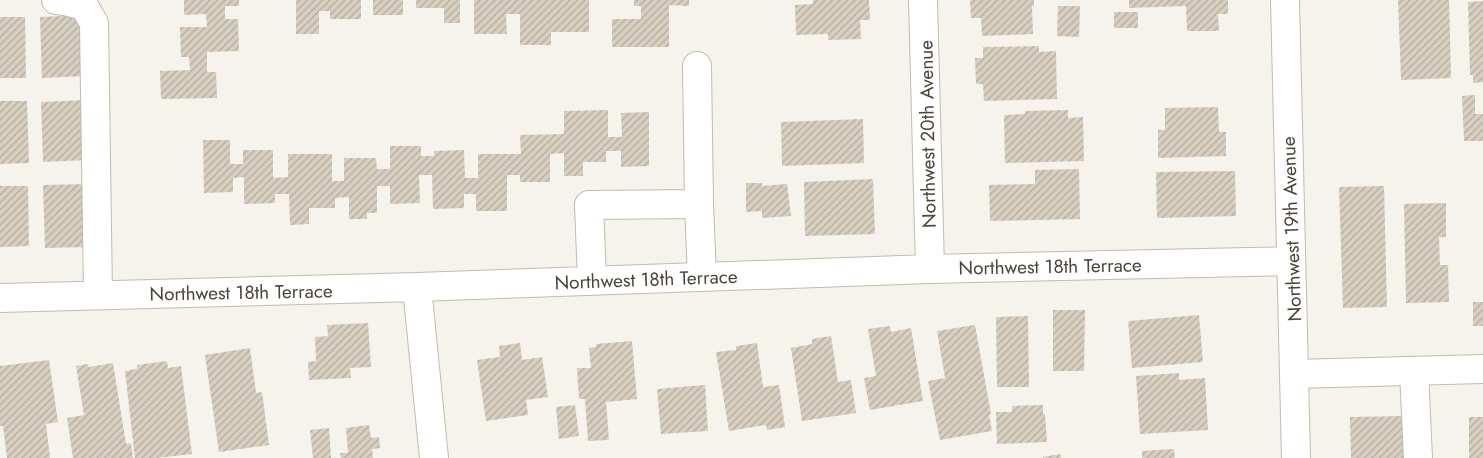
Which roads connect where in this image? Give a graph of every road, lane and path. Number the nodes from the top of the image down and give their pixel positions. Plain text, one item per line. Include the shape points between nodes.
1 (56, 0) edge
2 (923, 0) edge
3 (1285, 0) edge
4 (697, 66) dead end
5 (699, 204) junction
6 (1291, 262) junction
7 (930, 268) junction
8 (702, 277) junction
9 (592, 280) junction
10 (417, 287) junction
11 (98, 295) junction
12 (0, 298) edge
13 (1483, 369) edge
14 (1414, 371) junction
15 (1295, 374) junction
16 (434, 458) edge
17 (1296, 458) edge
18 (1418, 458) edge

1 - 11 street via 84,6 94,23
2 - 7 street, Northwest 20th Avenue
3 - 6 street, Northwest 19th Avenue
4 - 5 street
5 - 8 street
5 - 9 street via 589,205
6 - 7 street, Northwest 18th Terrace
6 - 15 street, Northwest 19th Avenue
7 - 8 street, Northwest 18th Terrace
8 - 9 street, Northwest 18th Terrace
9 - 10 street, Northwest 18th Terrace
10 - 11 street, Northwest 18th Terrace
10 - 16 street
11 - 12 street, Northwest 18th Terrace
13 - 14 street
14 - 15 street
14 - 18 street
15 - 17 street, Northwest 19th Avenue

